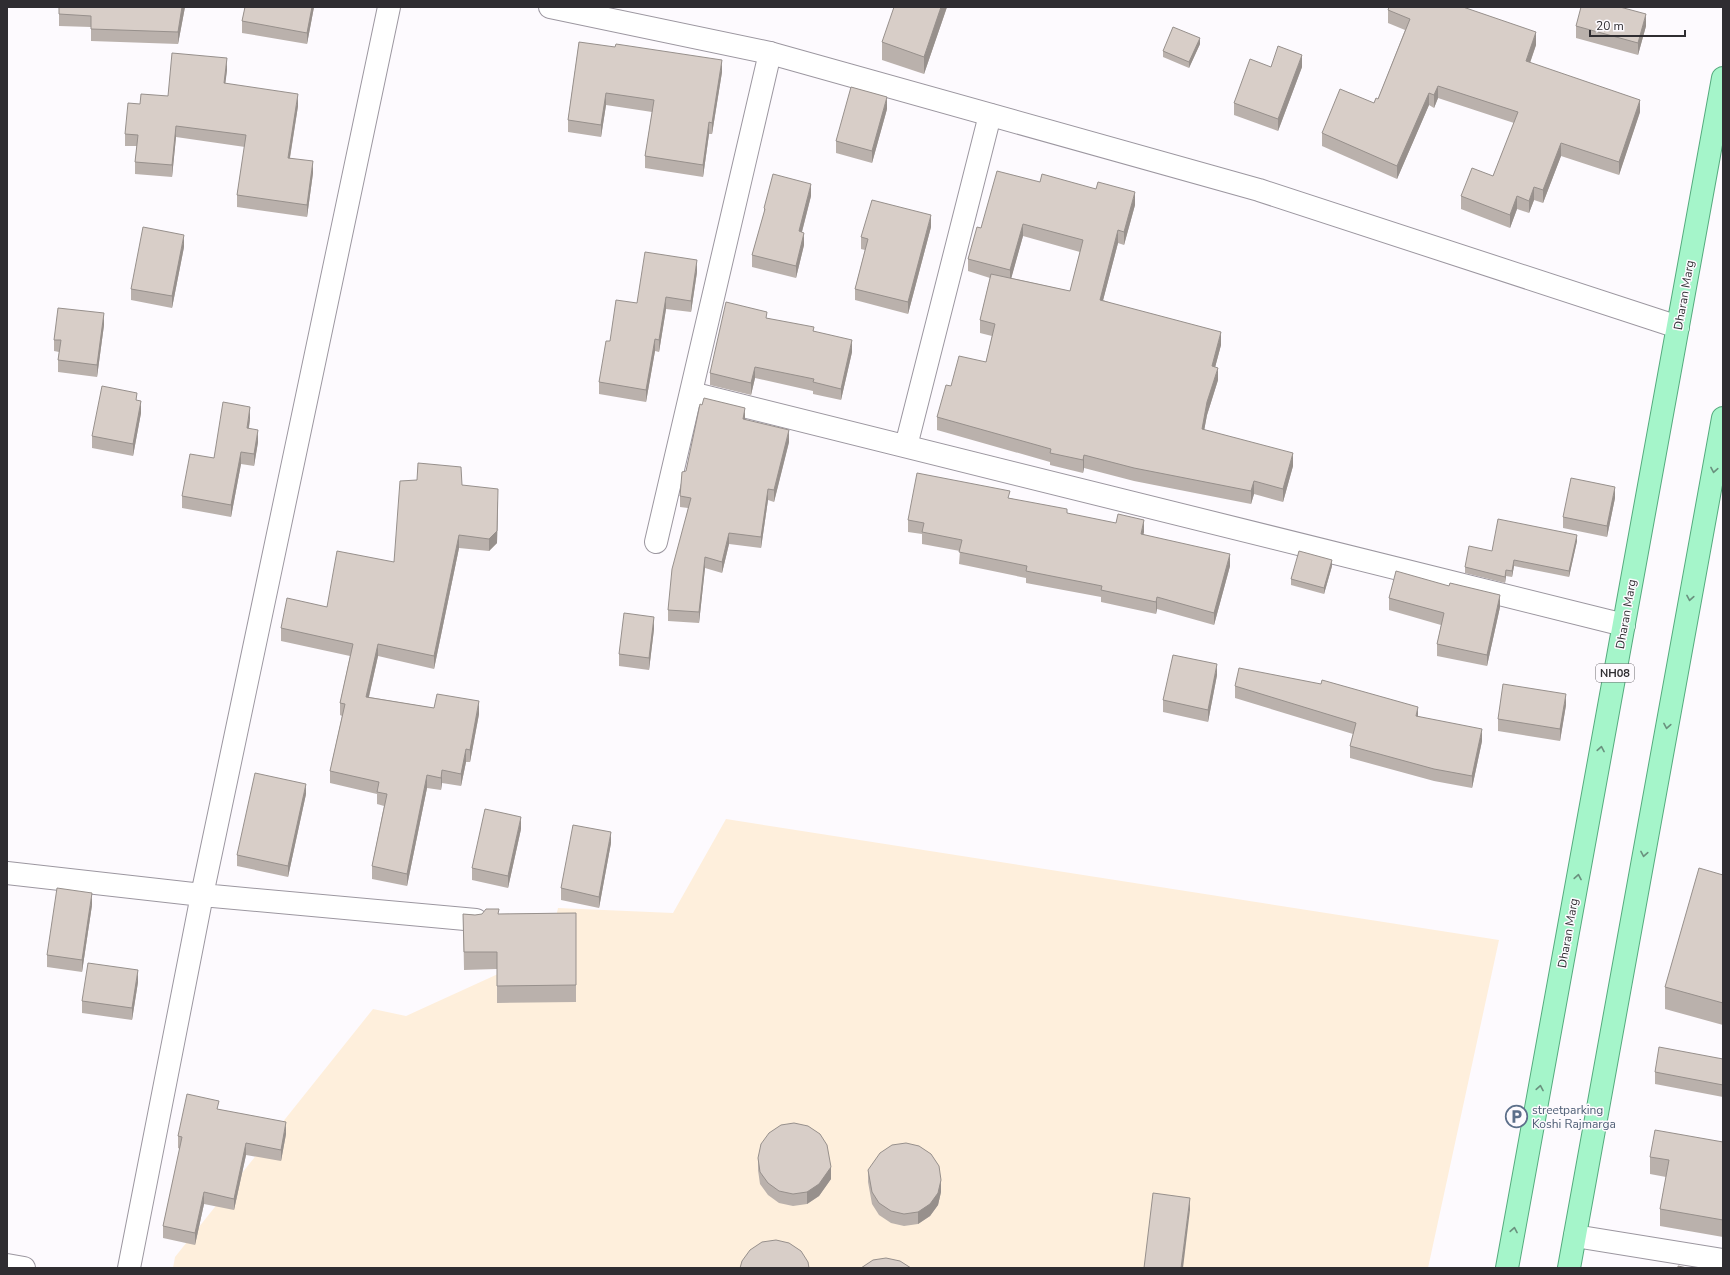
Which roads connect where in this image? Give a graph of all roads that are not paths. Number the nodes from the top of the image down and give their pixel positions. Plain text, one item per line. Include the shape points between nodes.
1 (389, 7) edge
2 (550, 7) edge
3 (770, 53) junction
4 (1723, 78) edge
5 (990, 115) junction
6 (1678, 327) junction
7 (691, 393) junction
8 (1723, 418) edge
9 (906, 446) junction
10 (656, 542) dead end
11 (1624, 625) junction
12 (7, 873) edge
13 (202, 895) junction
14 (476, 920) edge
15 (1574, 1236) junction
16 (1723, 1260) edge
17 (7, 1264) edge
18 (24, 1268) edge
19 (129, 1268) edge
20 (1507, 1268) edge
21 (1569, 1268) edge

1 - 13 street
2 - 3 street
3 - 5 street
3 - 7 street
4 - 6 main road, Dharan Marg / NH08
5 - 6 street via 1259,190
5 - 9 street
6 - 11 main road, Dharan Marg / NH08
7 - 9 street
7 - 10 street
8 -> 15 main road
9 - 11 street
20 -> 11 main road, Dharan Marg / NH08
12 - 13 street
13 - 14 street
13 - 19 street
15 - 16 street
15 - 21 main road
17 - 18 street

